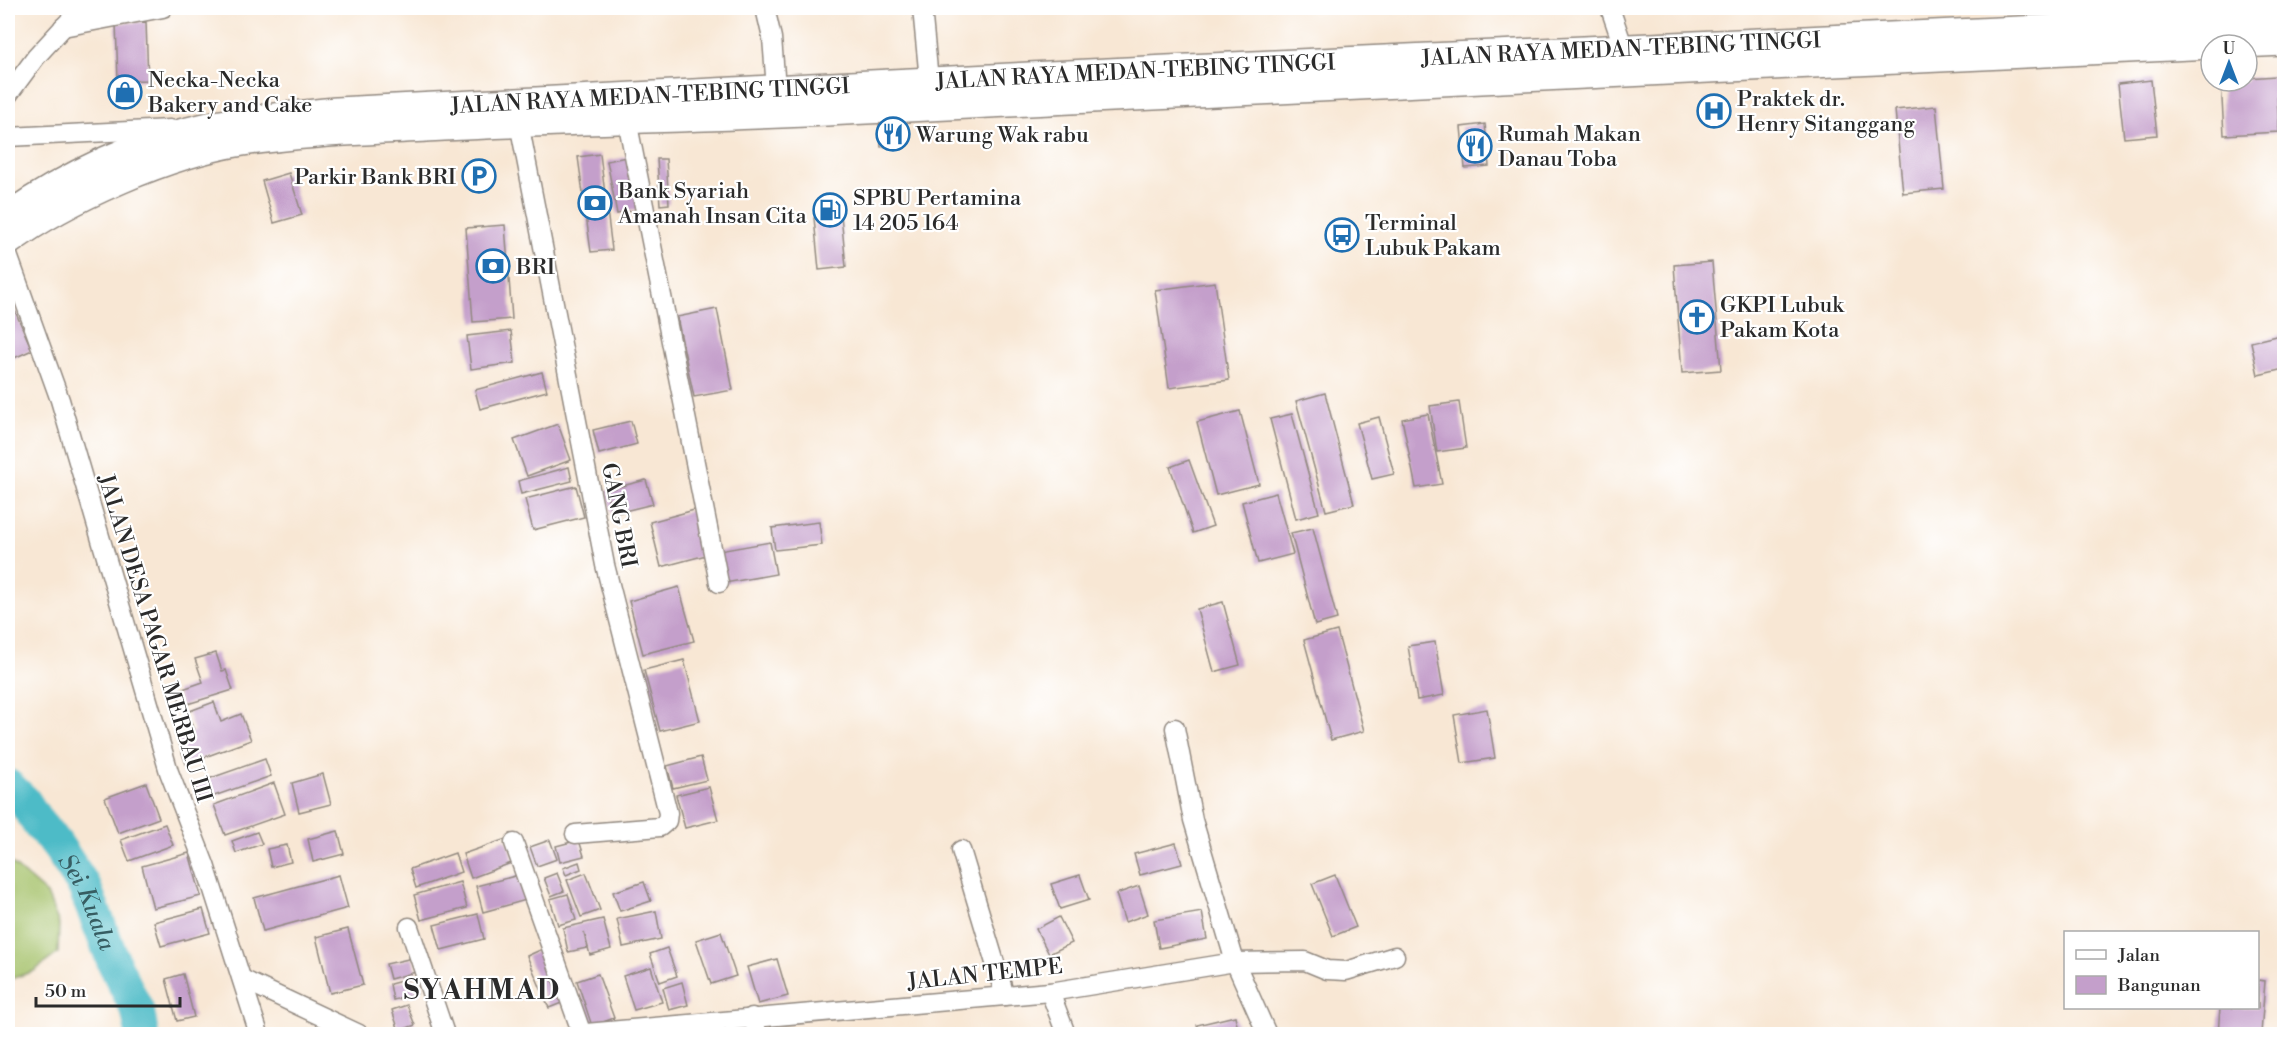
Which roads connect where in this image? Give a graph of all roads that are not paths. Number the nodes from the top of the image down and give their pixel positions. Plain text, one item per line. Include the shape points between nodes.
1 (81, 8) edge
2 (163, 8) edge
3 (765, 8) edge
4 (922, 8) edge
5 (1610, 8) edge
6 (2080, 17) edge
7 (2284, 18) edge
8 (63, 27) junction
9 (2284, 42) edge
10 (2259, 43) edge
11 (2199, 45) edge
12 (1624, 49) junction
13 (1762, 55) junction
14 (1386, 73) junction
15 (928, 80) junction
16 (1168, 81) junction
17 (776, 88) junction
18 (8, 95) edge
19 (627, 120) junction
20 (519, 123) junction
21 (208, 126) junction
22 (8, 137) edge
23 (8, 216) edge
24 (8, 242) edge
25 (8, 255) edge
26 (719, 583) dead end
27 (1175, 728) dead end
28 (575, 834) dead end
29 (514, 843) dead end
30 (961, 850) dead end
31 (409, 927) dead end
32 (1395, 956) dead end
33 (1235, 962) junction
34 (243, 984) junction
35 (1050, 992) junction
36 (1005, 996) junction
37 (755, 1026) edge
38 (699, 1029) edge
39 (258, 1032) edge
40 (578, 1034) edge
41 (359, 1035) edge
42 (445, 1035) edge
43 (1066, 1035) edge
44 (1267, 1035) edge

1 - 8 street
2 - 8 street
3 - 17 street
4 - 15 street
5 - 12 street
6 - 7 highway, JALAN RAYA MEDAN-TEBING TINGGI
6 - 13 highway, JALAN RAYA MEDAN-TEBING TINGGI
8 - 18 street
9 - 10 highway
11 - 13 highway, JALAN RAYA MEDAN-TEBING TINGGI
12 - 13 highway, JALAN RAYA MEDAN-TEBING TINGGI
12 - 14 highway, JALAN RAYA MEDAN-TEBING TINGGI
13 - 14 highway, JALAN RAYA MEDAN-TEBING TINGGI
14 - 16 highway, JALAN RAYA MEDAN-TEBING TINGGI
15 - 16 highway, JALAN RAYA MEDAN-TEBING TINGGI
15 - 17 highway, JALAN RAYA MEDAN-TEBING TINGGI
16 - 19 highway, JALAN RAYA MEDAN-TEBING TINGGI
17 - 21 highway, JALAN RAYA MEDAN-TEBING TINGGI via 337,111
19 - 20 highway, JALAN RAYA MEDAN-TEBING TINGGI
19 - 26 street
20 - 24 highway, JALAN RAYA MEDAN-TEBING TINGGI via 240,142 199,152 61,207
20 - 28 street, GANG BRI via 604,559 668,813 660,827
21 - 22 street
21 - 23 highway, JALAN RAYA MEDAN-TEBING TINGGI via 148,144 59,182
25 - 34 street, JALAN DESA PAGAR MERBAU III via 60,400 165,761 205,865
27 - 33 street via 1193,820
29 - 40 street
30 - 36 street
31 - 42 street
32 - 33 street, JALAN TEMPE via 1335,972 1305,961
33 - 35 street, JALAN TEMPE
33 - 44 street
34 - 39 street, JALAN DESA PAGAR MERBAU III
34 - 41 street
35 - 36 street, JALAN TEMPE
35 - 43 street
36 - 37 street, JALAN TEMPE
37 - 38 street, JALAN TEMPE
38 - 40 street, JALAN TEMPE

